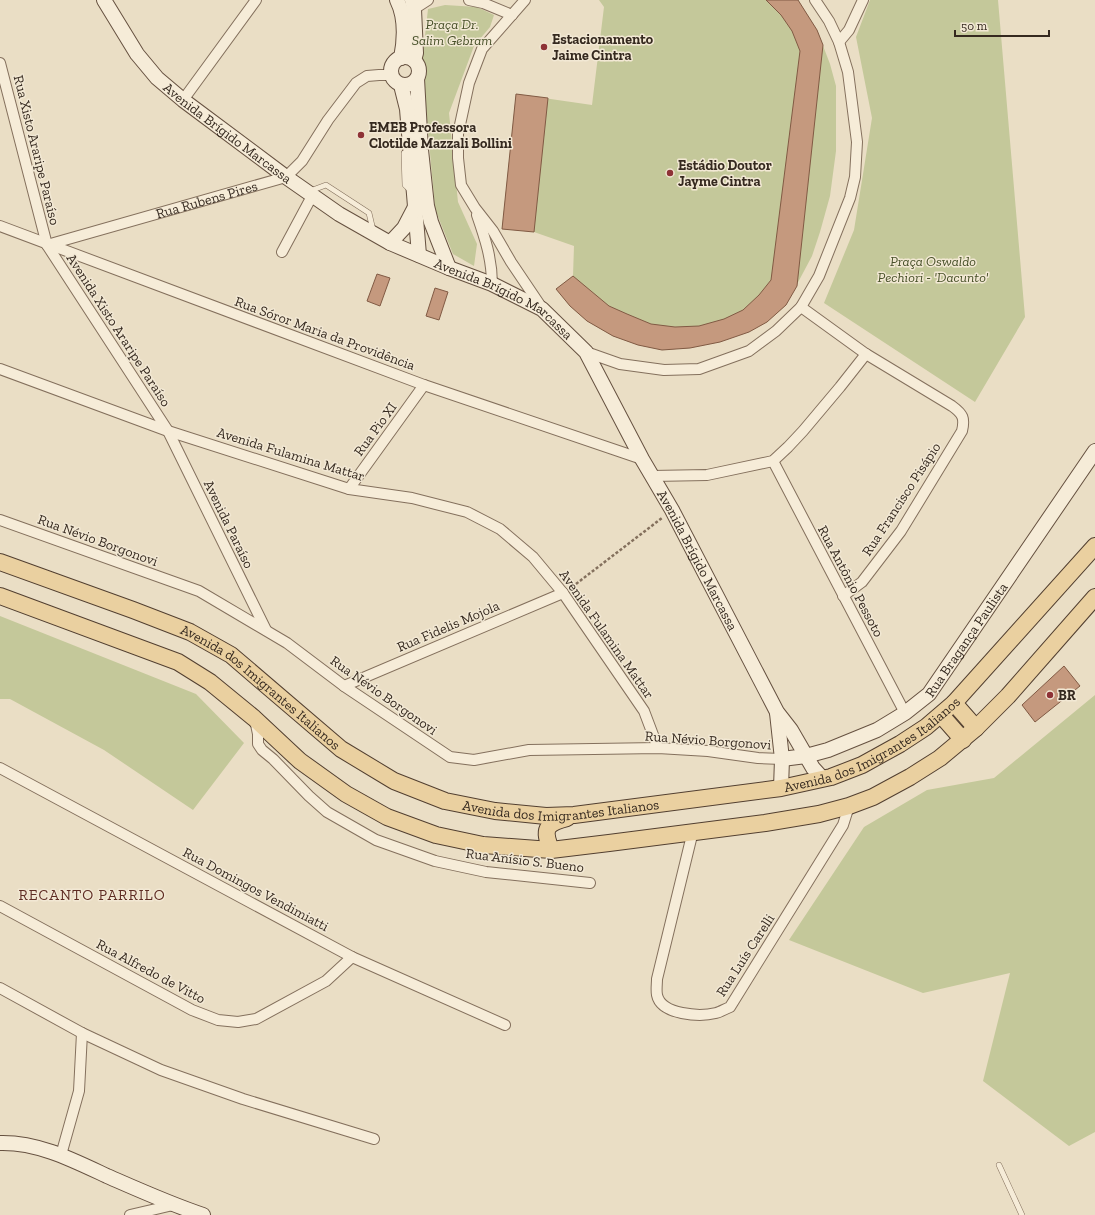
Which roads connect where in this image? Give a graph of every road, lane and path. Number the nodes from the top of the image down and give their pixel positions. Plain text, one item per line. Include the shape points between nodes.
1 (104, 0) edge
2 (256, 0) edge
3 (396, 0) edge
4 (428, 0) edge
5 (469, 0) edge
6 (525, 0) edge
7 (815, 0) edge
8 (863, 0) edge
9 (413, 5) edge
10 (512, 14) junction
11 (839, 42) junction
12 (407, 59) junction
13 (0, 63) edge
14 (417, 79) junction
15 (396, 80) junction
16 (183, 100) junction
17 (407, 109) junction
18 (403, 130) dead end
19 (403, 145) dead end
20 (286, 177) junction
21 (309, 194) junction
22 (414, 201) junction
23 (475, 208) junction
24 (0, 226) edge
25 (390, 243) junction
26 (47, 244) junction
27 (282, 252) dead end
28 (419, 255) junction
29 (449, 268) junction
30 (492, 284) junction
31 (801, 307) junction
32 (542, 309) junction
33 (586, 352) junction
34 (866, 354) junction
35 (0, 369) edge
36 (424, 384) junction
37 (168, 431) junction
38 (1095, 451) edge
39 (642, 459) junction
40 (773, 461) junction
41 (652, 476) junction
42 (349, 489) junction
43 (672, 510) junction
44 (0, 520) edge
45 (1095, 546) edge
46 (0, 562) edge
47 (563, 593) junction
48 (0, 596) edge
49 (843, 596) junction
50 (1095, 598) edge
51 (266, 630) junction
52 (344, 686) junction
53 (954, 703) junction
54 (777, 712) junction
55 (905, 713) junction
56 (941, 715) junction
57 (254, 718) junction
58 (976, 728) junction
59 (963, 740) junction
60 (658, 748) junction
61 (806, 756) junction
62 (782, 759) junction
63 (0, 768) edge
64 (823, 779) junction
65 (781, 788) junction
66 (849, 806) junction
67 (574, 815) junction
68 (693, 831) junction
69 (551, 850) junction
70 (590, 883) dead end
71 (0, 906) edge
72 (352, 957) junction
73 (0, 988) edge
74 (505, 1024) dead end
75 (82, 1033) junction
76 (374, 1140) dead end
77 (0, 1143) edge
78 (61, 1155) junction
79 (999, 1165) dead end
80 (173, 1205) junction
81 (130, 1215) edge
82 (203, 1215) edge
83 (1022, 1215) edge

1 - 16 street, Avenida Brígido Marcassa via 137,54 157,78
2 - 16 street
3 - 12 street via 402,10
4 - 9 street
5 - 10 street
6 - 10 street
7 - 11 street
8 - 11 street via 849,30
9 - 12 street via 416,53
10 - 23 street via 482,49 470,84 458,134 461,185
11 - 31 street via 848,72 857,142 855,177 836,236 819,276
12 - 14 street via 417,63 420,71
12 - 15 street via 394,62 391,70
13 - 26 street, Rua Xisto Araripe Paraíso
14 - 15 street via 410,84
14 - 29 street via 427,206
15 - 17 street
15 - 20 street via 380,74 367,76 356,83 302,160
16 - 20 street, Avenida Brígido Marcassa
17 - 18 lane via 402,114
17 - 22 street
19 - 22 lane via 405,185
20 - 21 street, Avenida Brígido Marcassa
20 - 26 street, Rua Rubens Pires
21 - 25 street, Avenida Brígido Marcassa
21 - 27 street
22 - 25 street via 404,228
22 - 28 street
23 - 30 street via 488,247
23 - 32 street via 493,231
24 - 26 street, Rua Sóror Maria da Providência
25 - 28 street, Avenida Brígido Marcassa
26 - 36 street, Rua Sóror Maria da Providência
26 - 37 street, Avenida Xisto Araripe Paraíso
28 - 29 street, Avenida Brígido Marcassa
29 - 30 street, Avenida Brígido Marcassa
30 - 32 street, Avenida Brígido Marcassa
31 - 33 street via 776,331 749,351 699,369 664,370 620,364
31 - 34 street
32 - 33 street, Avenida Brígido Marcassa
33 - 39 street, Avenida Brígido Marcassa
34 - 40 street via 804,430
34 - 49 street, Rua Francisco Pisápio via 960,411 964,420 962,431 901,531 862,582
35 - 37 street, Avenida Fulamina Mattar
36 - 39 street, Rua Sóror Maria da Providência
36 - 42 street, Rua Pio XI
37 - 42 street, Avenida Fulamina Mattar
37 - 51 street, Avenida Paraíso
38 - 55 street, Rua Bragança Paulista via 928,694
39 - 41 street, Avenida Brígido Marcassa
40 - 41 street via 707,475
40 - 49 street, Rua Antônio Pessoto
41 - 43 street, Avenida Brígido Marcassa
42 - 47 street, Avenida Fulamina Mattar via 412,498 467,512 500,529 533,557
43 - 47 path
43 - 54 street, Avenida Brígido Marcassa
44 - 51 street, Rua Névio Borgonovi via 199,591
45 - 53 main road, Avenida dos Imigrantes Italianos
46 - 67 main road, Avenida dos Imigrantes Italianos via 190,632 231,656 341,749 394,781 445,801 495,811 546,816
47 - 52 street, Rua Fidelis Mojola
47 - 60 street, Avenida Fulamina Mattar via 644,711
48 - 57 main road, Avenida dos Imigrantes Italianos via 178,662 210,682
49 - 55 street, Rua Antônio Pessoto
50 - 58 main road, Avenida dos Imigrantes Italianos
51 - 52 street, Rua Névio Borgonovi
52 - 60 street, Rua Névio Borgonovi via 450,757 474,760 529,750
53 - 56 main road, Avenida dos Imigrantes Italianos
53 - 58 main road
54 - 61 street, Avenida Brígido Marcassa
54 - 62 street, Avenida Brígido Marcassa
55 - 61 street, Rua Bragança Paulista via 877,730
56 - 59 main road
56 - 64 main road, Avenida dos Imigrantes Italianos via 900,744 862,765
57 - 69 main road, Avenida dos Imigrantes Italianos via 300,761 346,794 387,817 436,835 483,846
57 - 70 street, Rua Anísio S. Bueno via 258,744 262,750 327,812 376,840 435,862 486,872
58 - 59 main road, Avenida dos Imigrantes Italianos
59 - 66 main road, Avenida dos Imigrantes Italianos via 910,777 873,797
60 - 62 street, Rua Névio Borgonovi
61 - 62 street, Rua Bragança Paulista
61 - 64 street, Avenida Brígido Marcassa
62 - 65 street, Avenida Brígido Marcassa
63 - 72 street, Rua Domingos Vendimiatti
64 - 65 main road, Avenida dos Imigrantes Italianos
65 - 67 main road, Avenida dos Imigrantes Italianos
66 - 68 main road, Avenida dos Imigrantes Italianos via 765,823
66 - 68 street, Rua Luís Carelli via 843,825 730,1007 716,1013 695,1016 662,1004 657,995 657,979
67 - 69 main road via 549,826 546,833
68 - 69 main road, Avenida dos Imigrantes Italianos
71 - 72 street, Rua Alfredo de Vitto via 192,1010 218,1020 238,1022 256,1019 326,981
72 - 74 street, Rua Domingos Vendimiatti
73 - 75 street
75 - 76 street via 161,1070
75 - 78 street via 79,1091
77 - 78 street via 31,1146
78 - 80 street
79 - 83 lane
80 - 81 street
80 - 82 street

